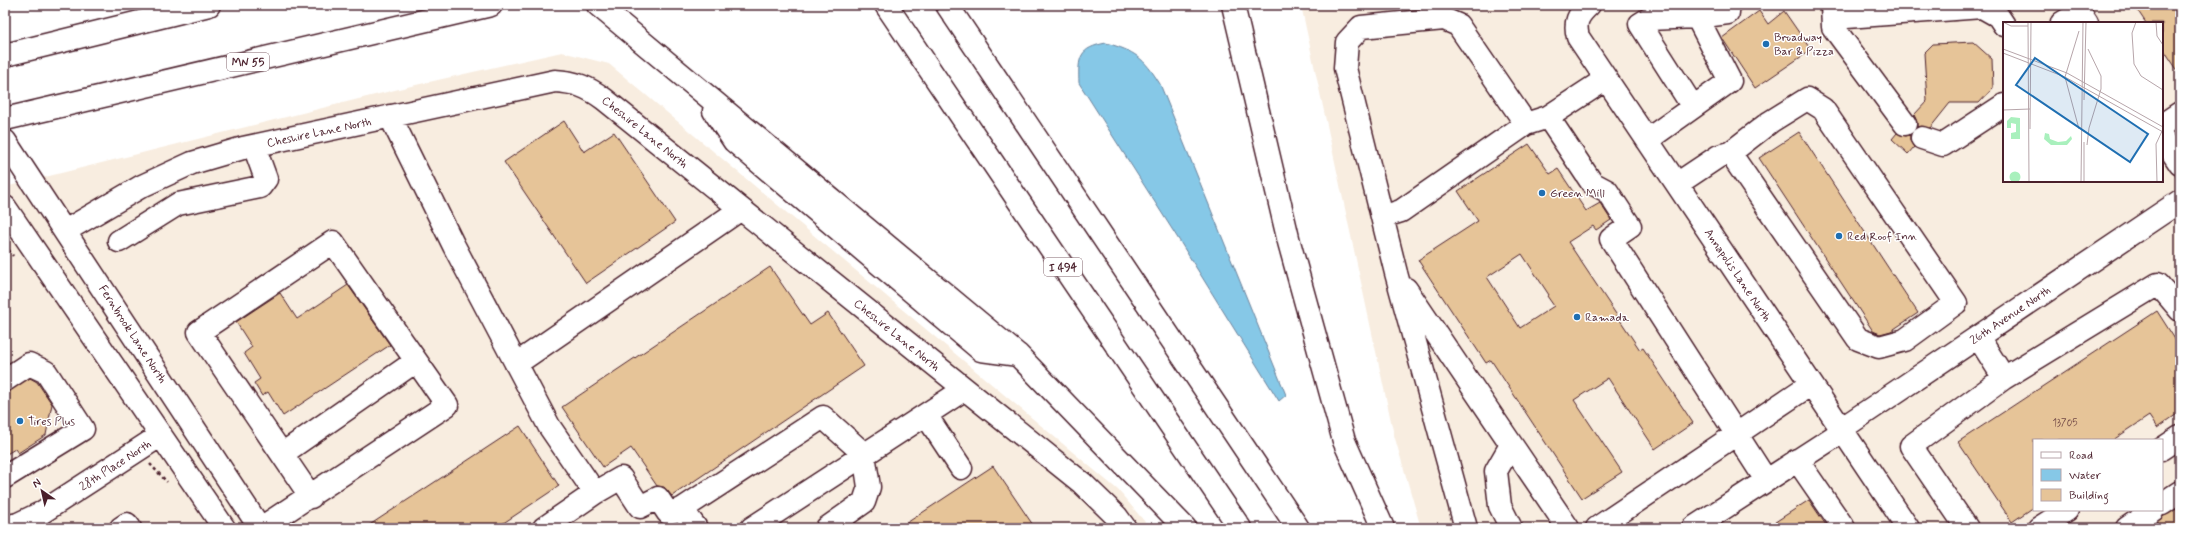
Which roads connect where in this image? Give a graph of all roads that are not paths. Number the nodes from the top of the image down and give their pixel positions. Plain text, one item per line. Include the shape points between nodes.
1 (210, 5) edge
2 (491, 5) edge
3 (598, 5) edge
4 (886, 5) edge
5 (947, 5) edge
6 (1234, 5) edge
7 (1728, 5) edge
8 (1832, 11) edge
9 (1583, 12) edge
10 (1697, 17) junction
11 (2003, 24) edge
12 (5, 55) edge
13 (1606, 79) junction
14 (2003, 106) edge
15 (1694, 107) junction
16 (2180, 113) edge
17 (390, 116) junction
18 (1548, 117) junction
19 (5, 119) edge
20 (1526, 124) junction
21 (1905, 124) dead end
22 (2163, 125) edge
23 (1922, 138) dead end
24 (2163, 138) edge
25 (1647, 140) junction
26 (5, 141) edge
27 (254, 146) junction
28 (1730, 153) junction
29 (2180, 164) edge
30 (1676, 184) junction
31 (2180, 201) edge
32 (5, 207) edge
33 (741, 209) junction
34 (1382, 217) junction
35 (65, 231) junction
36 (119, 241) dead end
37 (1396, 273) junction
38 (2180, 310) edge
39 (1978, 337) junction
40 (416, 361) junction
41 (516, 364) junction
42 (2004, 378) junction
43 (5, 380) edge
44 (1811, 384) junction
45 (965, 389) junction
46 (926, 415) junction
47 (1842, 430) junction
48 (1737, 433) junction
49 (161, 434) junction
50 (2180, 437) edge
51 (1511, 445) junction
52 (2163, 448) edge
53 (282, 454) junction
54 (864, 454) junction
55 (1797, 460) junction
56 (961, 468) dead end
57 (5, 477) edge
58 (1766, 480) junction
59 (2180, 492) edge
60 (595, 493) junction
61 (311, 497) junction
62 (2163, 503) edge
63 (682, 509) junction
64 (2065, 511) edge
65 (2152, 511) edge
66 (6, 527) edge
67 (121, 528) edge
68 (130, 528) edge
69 (224, 528) edge
70 (260, 528) edge
71 (544, 528) edge
72 (696, 528) edge
73 (752, 528) edge
74 (826, 528) edge
75 (1125, 528) edge
76 (1185, 528) edge
77 (1240, 528) edge
78 (1298, 528) edge
79 (1383, 528) edge
80 (1466, 528) edge
81 (1511, 528) edge
82 (1568, 528) edge
83 (1597, 528) edge
84 (1693, 528) edge
85 (1844, 528) edge
86 (1908, 528) edge
87 (1967, 528) edge
88 (2039, 528) edge
89 (2127, 528) edge

1 - 12 main road
2 - 19 main road, MN 55
3 - 76 main road via 1018,355
4 - 77 main road, I 494
5 - 78 main road
6 - 79 main road via 1289,242 1344,441
7 - 10 main road via 1728,13
8 - 11 main road via 1982,7 1998,16
8 - 21 main road via 1833,27
9 - 13 main road, Annapolis Lane North via 1575,28 1578,37
10 - 15 main road via 1730,82
10 - 15 main road via 1648,19 1640,24
13 - 18 main road
13 - 25 main road, Annapolis Lane North
14 - 23 main road via 1943,145
15 - 25 main road
16 - 22 main road
17 - 27 main road, Cheshire Lane North
17 - 33 main road, Cheshire Lane North via 555,81 573,82 604,98
17 - 41 main road
18 - 20 main road
18 - 48 main road via 1592,183 1607,191 1630,226 1610,239
20 - 34 main road via 1401,211
20 - 34 main road via 1458,25 1444,18 1361,27 1347,42 1346,68
24 - 29 main road
25 - 30 main road, Annapolis Lane North
26 - 35 main road, Fernbrook Lane North
27 - 35 main road, Cheshire Lane North via 192,163 149,183
27 - 36 main road via 266,179 260,187 178,204
28 - 28 main road via 1858,339 1878,347 1905,340 1956,303 1823,109 1807,99 1770,122
28 - 30 main road via 1720,156
30 - 44 main road, Annapolis Lane North
31 - 39 main road, 26th Avenue North
32 - 49 main road
33 - 41 main road
33 - 45 main road, Cheshire Lane North
34 - 37 main road
35 - 70 main road, Fernbrook Lane North
37 - 51 main road
37 - 80 main road
38 - 42 main road via 2158,284
39 - 42 main road
39 - 47 main road, 26th Avenue North
40 - 53 main road
40 - 53 main road via 333,242 199,332
40 - 61 main road via 447,405
41 - 60 main road via 549,426
42 - 87 main road via 1911,446
43 - 57 main road via 29,364 46,372 83,429
44 - 47 main road, Annapolis Lane North
44 - 48 main road
45 - 46 main road
45 - 75 main road, Cheshire Lane North via 1082,484
46 - 54 main road
46 - 56 main road
47 - 55 main road, 26th Avenue North
47 - 86 main road, Annapolis Lane North
48 - 58 main road
48 - 83 main road
49 - 66 main road, 28th Place North via 41,513
49 - 69 main road
50 - 52 main road
51 - 81 main road via 1496,471 1500,506
51 - 82 main road
53 - 61 main road
54 - 63 main road via 823,417
54 - 73 main road
54 - 74 main road via 869,487 864,502
55 - 58 main road, 26th Avenue North
55 - 85 main road
58 - 84 main road, 26th Avenue North
59 - 62 main road
60 - 63 main road via 621,478 640,507 658,498 668,513
60 - 71 main road
61 - 70 main road
63 - 72 main road
64 - 88 main road
65 - 89 main road
67 - 68 main road via 127,524

